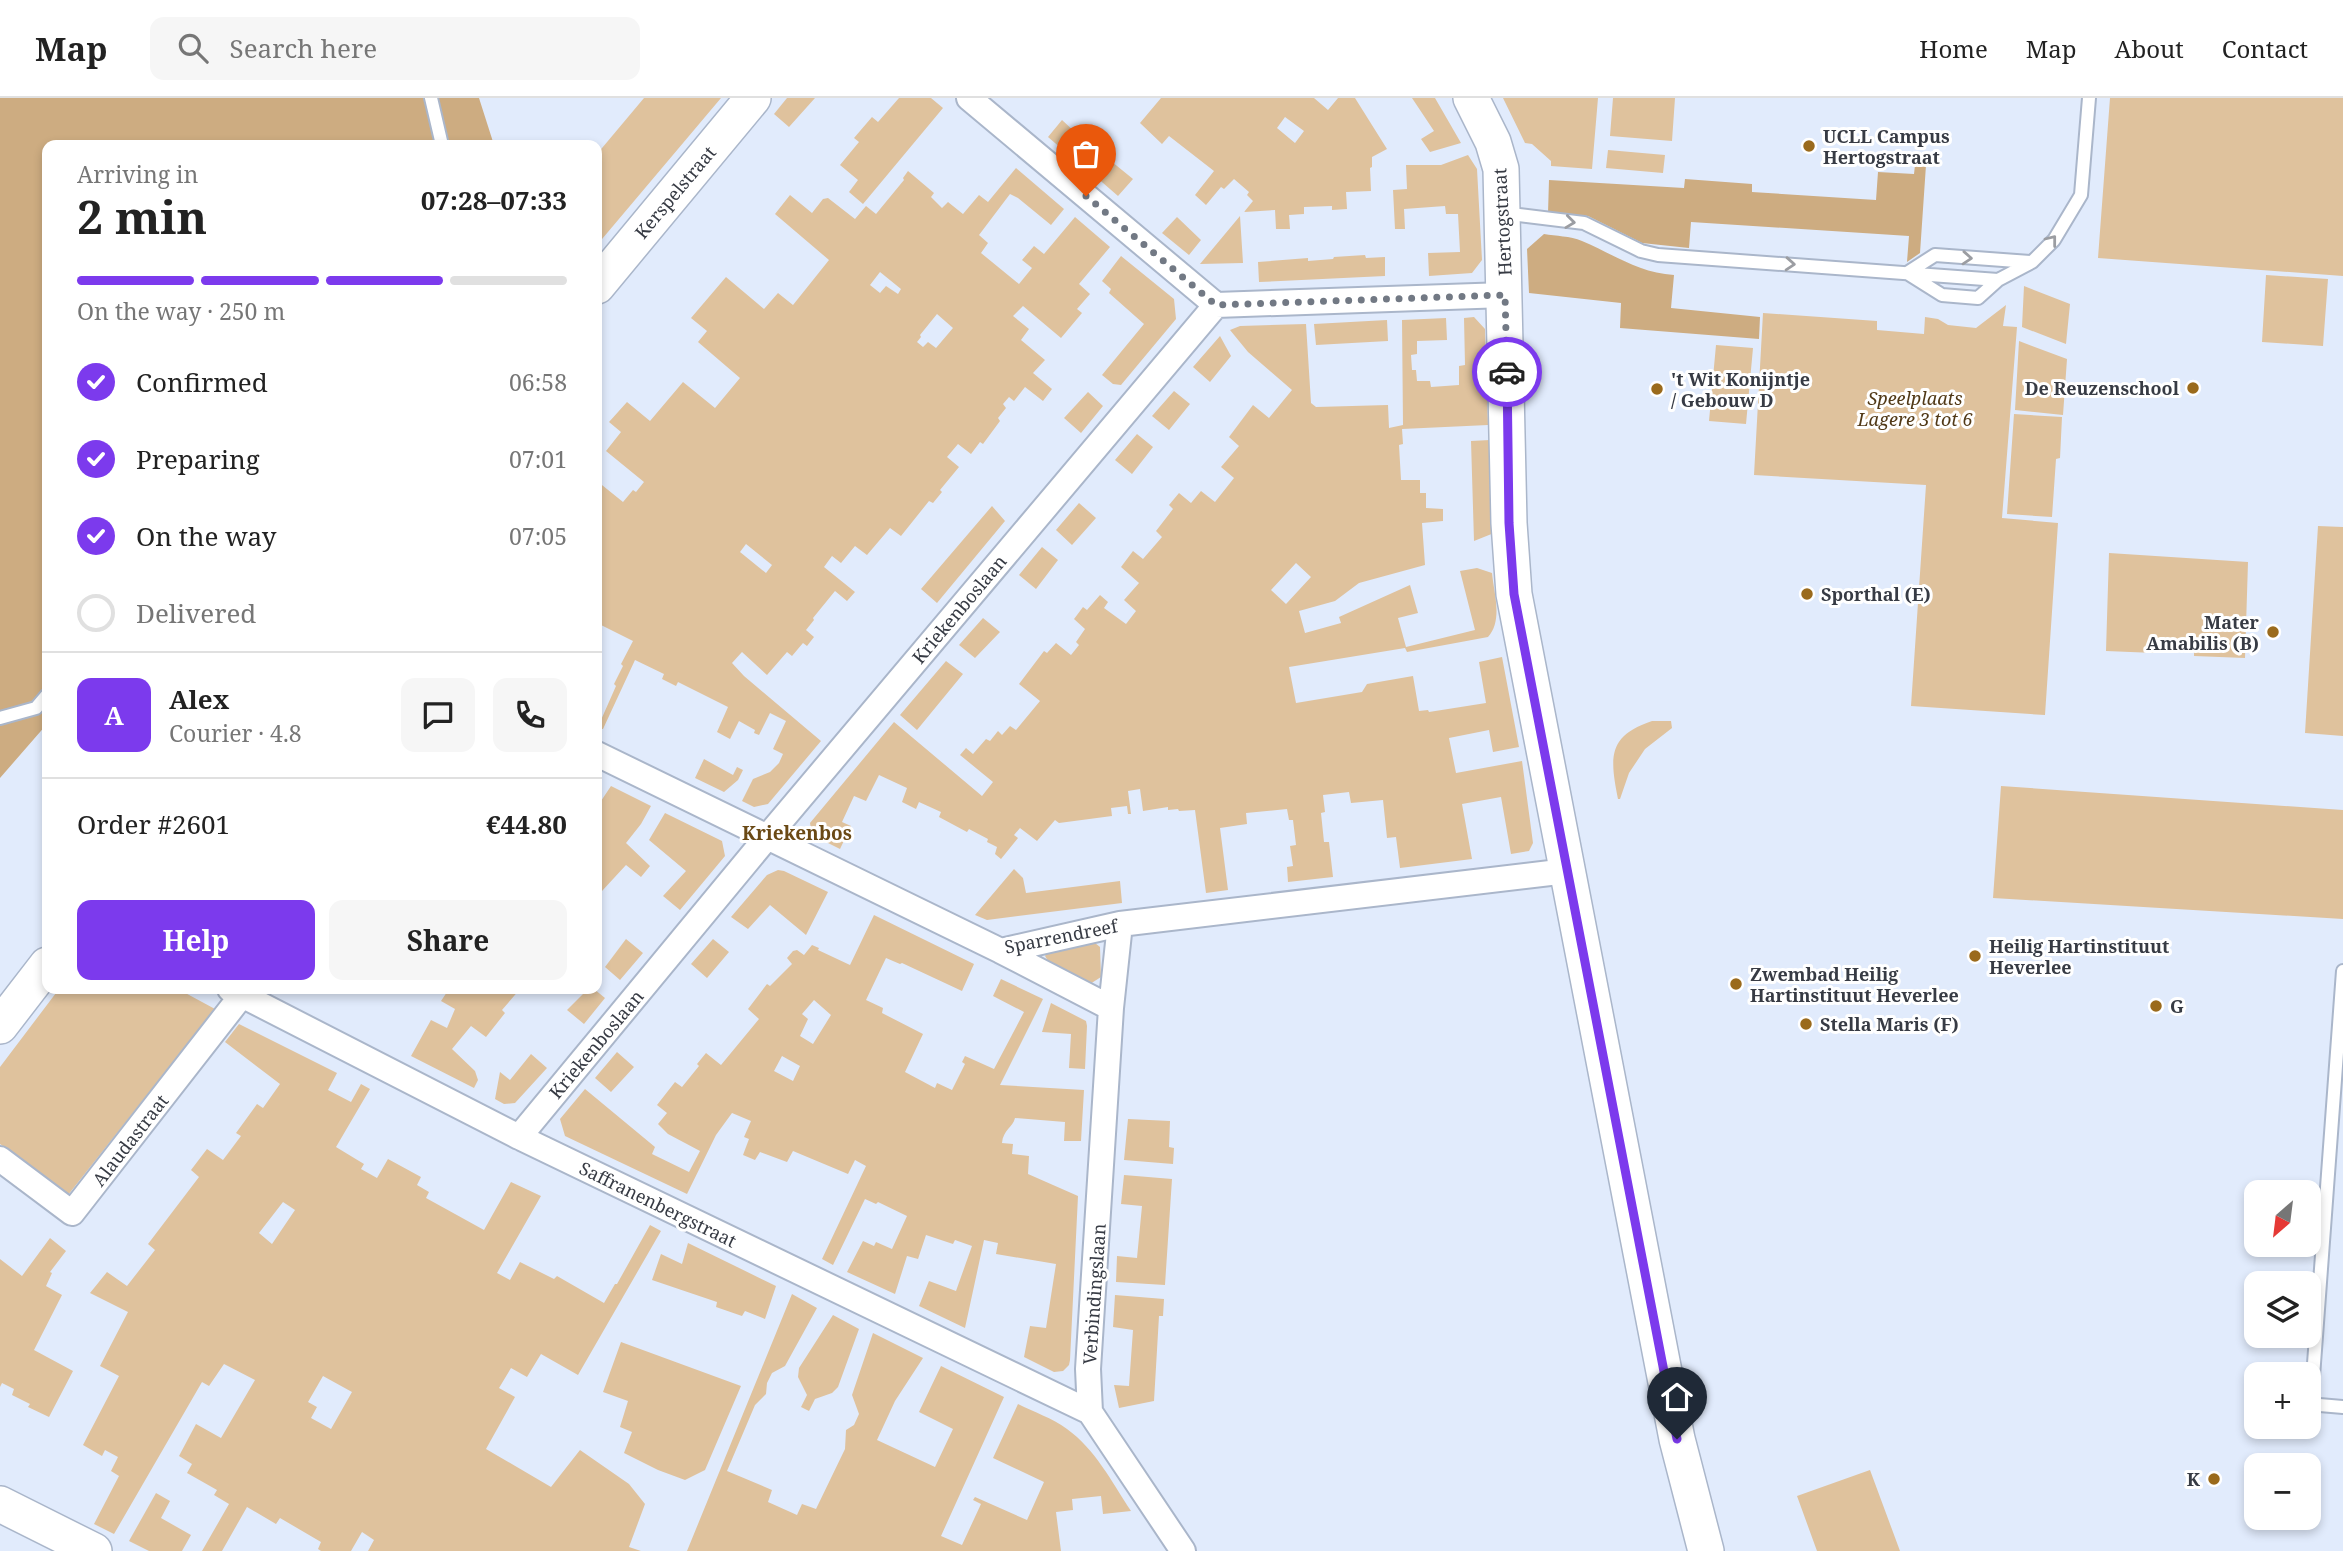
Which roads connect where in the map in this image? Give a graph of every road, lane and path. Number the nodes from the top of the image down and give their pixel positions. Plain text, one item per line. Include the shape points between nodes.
1 (431, 98) edge
2 (754, 98) edge
3 (969, 98) edge
4 (1471, 98) edge
5 (2089, 98) edge
6 (441, 140) edge
7 (1502, 213) junction
8 (2032, 262) junction
9 (1907, 273) junction
10 (1998, 279) junction
11 (602, 280) edge
12 (1505, 295) junction
13 (1216, 305) junction
14 (42, 701) edge
15 (0, 718) edge
16 (602, 756) edge
17 (768, 836) junction
18 (1567, 871) junction
19 (1120, 923) junction
20 (1001, 951) junction
21 (42, 971) edge
22 (2343, 971) edge
23 (235, 994) edge
24 (240, 994) edge
25 (1111, 1008) junction
26 (0, 1026) edge
27 (2338, 1102) edge
28 (519, 1137) junction
29 (0, 1159) edge
30 (2314, 1362) edge
31 (2321, 1405) edge
32 (2343, 1407) edge
33 (1090, 1412) junction
34 (0, 1504) edge
35 (94, 1551) edge
36 (1183, 1551) edge
37 (1706, 1551) edge

1 - 6 lane
2 - 11 street, Kerspelstraat
3 - 13 street
4 - 7 street, Hertogstraat via 1501,169
8 -> 5 lane via 2054,240 2081,195
7 -> 9 lane via 1584,223 1658,255
7 - 12 street, Hertogstraat
9 -> 8 lane via 1935,255
8 - 10 lane
9 - 10 lane
9 - 10 lane via 1942,295 1978,298
12 - 13 street
12 - 18 street, Hertogstraat via 1514,594
13 - 17 street, Kriekenboslaan
14 - 15 lane via 36,708
16 - 17 street, Sparrendreef
17 - 20 street, Sparrendreef
17 - 28 street, Kriekenboslaan
18 - 19 street, Sparrendreef
18 - 37 street, Hertogstraat via 1677,1439
19 - 20 street, Sparrendreef
19 - 25 street, Verbindingslaan
20 - 25 street
21 - 26 street
22 - 27 lane
23 - 29 street, Alaudastraat via 72,1213
24 - 28 street, Saffranenbergstraat
25 - 33 street, Verbindingslaan via 1088,1369
27 - 30 lane
28 - 33 street, Saffranenbergstraat
31 - 32 lane
33 - 36 street
34 - 35 street

